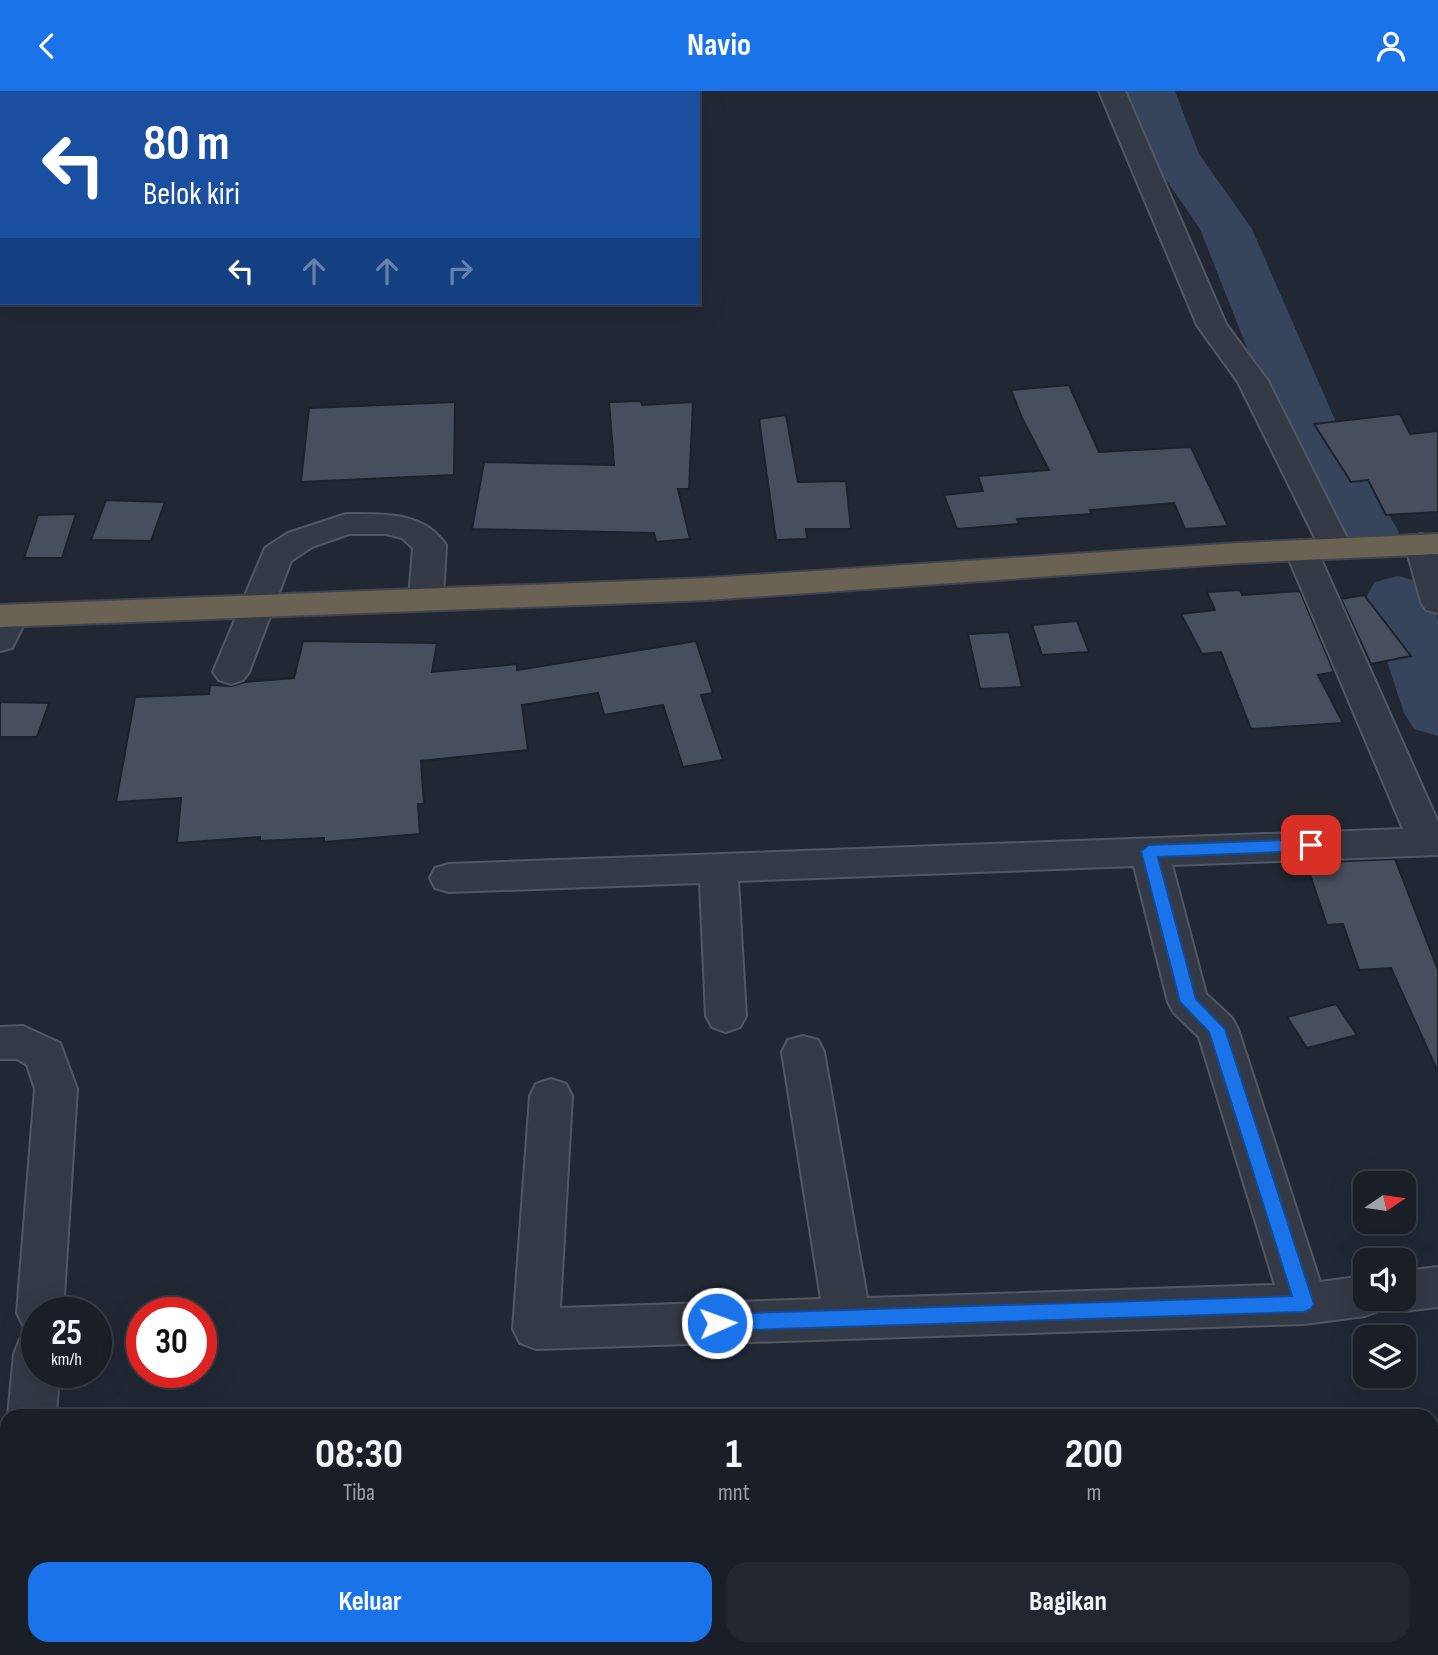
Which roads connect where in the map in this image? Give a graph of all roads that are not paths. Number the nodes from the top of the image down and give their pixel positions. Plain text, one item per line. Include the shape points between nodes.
1 (1112, 91) edge
2 (1419, 544) edge
3 (1343, 548) junction
4 (1301, 550) junction
5 (426, 598) junction
6 (1438, 603) edge
7 (260, 604) junction
8 (4, 624) edge
9 (231, 672) dead end
10 (1433, 842) edge
11 (1149, 851) junction
12 (718, 867) junction
13 (449, 878) dead end
14 (726, 1016) dead end
15 (0, 1044) edge
16 (803, 1052) dead end
17 (551, 1096) dead end
18 (1438, 1287) edge
19 (1416, 1290) edge
20 (41, 1297) edge
21 (1353, 1298) edge
22 (1304, 1304) junction
23 (847, 1318) junction
24 (34, 1388) edge
25 (33, 1409) edge

1 - 3 street via 1212,325 1253,381
2 - 3 highway
2 - 6 street
3 - 4 highway
4 - 5 highway via 708,589
4 - 10 street
5 - 7 highway
5 - 7 street via 430,545 413,530 386,524 346,524 300,540 277,555
7 - 8 highway
7 - 9 street
10 - 11 street
11 - 12 street
11 - 22 street via 1188,1002 1217,1029
12 - 13 street
12 - 14 street
15 - 20 street via 23,1042 45,1055 56,1089
16 - 23 street
17 - 23 street via 536,1329
18 - 19 street
21 - 22 street
22 - 23 street
24 - 25 street

